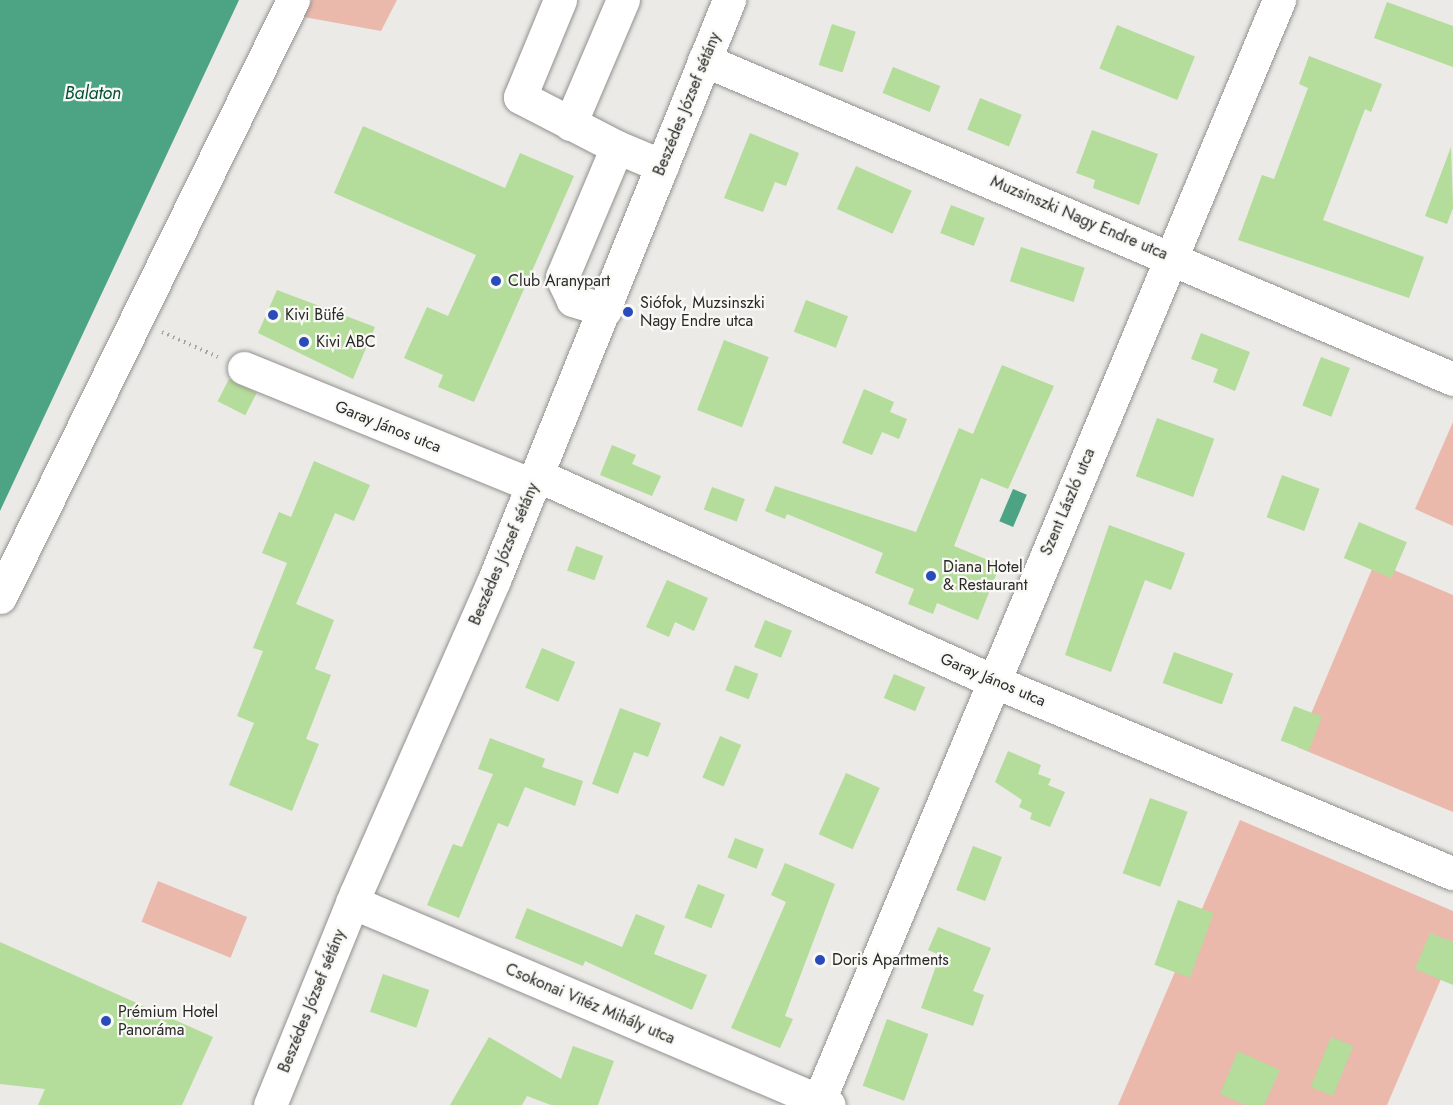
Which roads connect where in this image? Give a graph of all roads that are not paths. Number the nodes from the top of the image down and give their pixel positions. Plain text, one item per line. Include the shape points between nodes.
1 (293, 0) edge
2 (560, 0) edge
3 (623, 0) edge
4 (729, 0) edge
5 (1279, 0) edge
6 (704, 60) junction
7 (570, 124) junction
8 (617, 147) junction
9 (662, 166) junction
10 (1170, 256) junction
11 (605, 310) junction
12 (244, 368) road end
13 (1453, 379) edge
14 (535, 480) junction
15 (0, 597) edge
16 (993, 681) junction
17 (1453, 873) edge
18 (352, 902) junction
19 (822, 1104) edge
20 (270, 1105) edge

1 - 15 street
2 - 7 street via 520,97
3 - 7 street
4 - 6 street, Beszédes József sétány
5 - 10 street, Szent László utca
6 - 9 street, Beszédes József sétány
6 - 10 street, Muzsinszki Nagy Endre utca
7 - 8 street
8 - 9 street
8 - 11 street via 562,277 573,300
9 - 11 street, Beszédes József sétány
10 - 13 street, Muzsinszki Nagy Endre utca
10 - 16 street, Szent László utca
11 - 14 street, Beszédes József sétány
12 - 14 street, Garay János utca
14 - 16 street, Garay János utca
14 - 18 street, Beszédes József sétány
16 - 17 street, Garay János utca
16 - 19 street, Szent László utca
18 - 19 street, Csokonai Vitéz Mihály utca
18 - 20 street, Beszédes József sétány

